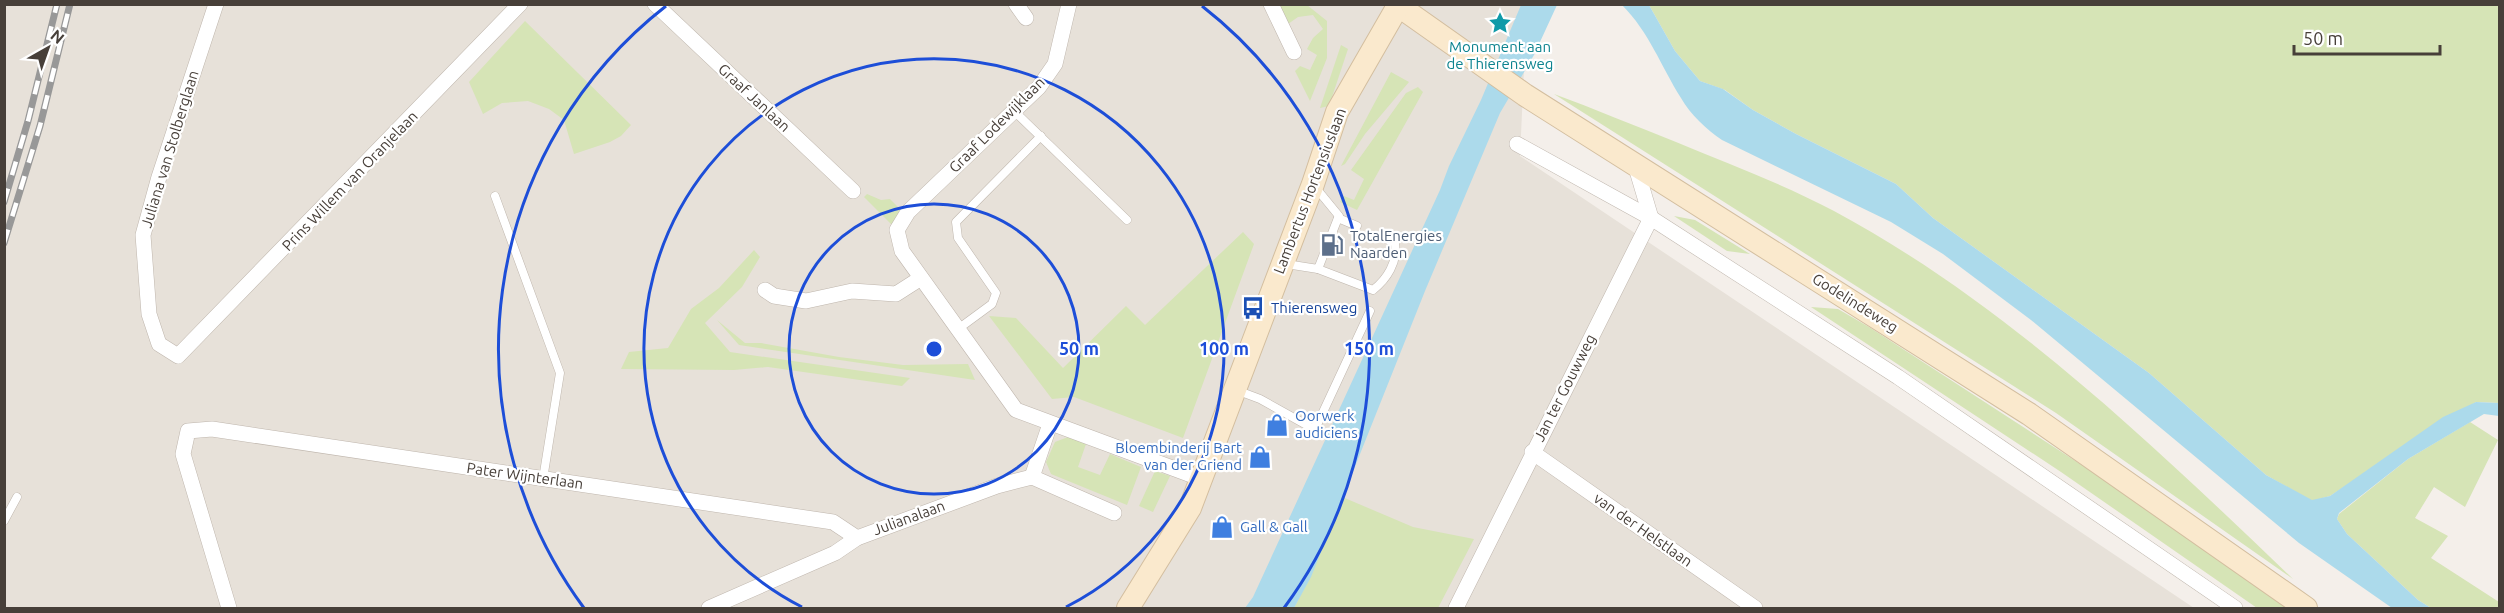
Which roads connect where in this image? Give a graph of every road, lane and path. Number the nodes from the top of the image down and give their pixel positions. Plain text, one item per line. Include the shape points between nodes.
1 (216, 4) edge
2 (520, 4) edge
3 (655, 4) edge
4 (1016, 4) edge
5 (1069, 4) edge
6 (1271, 4) edge
7 (1398, 5) edge
8 (1026, 18) dead end
9 (1294, 52) dead end
10 (1013, 110) junction
11 (1041, 136) junction
12 (1516, 144) dead end
13 (1635, 164) junction
14 (1313, 184) junction
15 (853, 191) dead end
16 (495, 196) dead end
17 (1338, 218) junction
18 (1651, 218) junction
19 (1127, 220) dead end
20 (1357, 226) dead end
21 (1382, 237) dead end
22 (1282, 264) junction
23 (1318, 269) junction
24 (921, 278) junction
25 (765, 290) dead end
26 (1370, 311) dead end
27 (958, 329) junction
28 (178, 356) joint
29 (1234, 389) junction
30 (1050, 424) junction
31 (1532, 453) junction
32 (1032, 477) junction
33 (543, 479) junction
34 (1202, 479) junction
35 (17, 497) dead end
36 (1114, 513) dead end
37 (4, 521) edge
38 (857, 537) junction
39 (229, 609) edge
40 (709, 609) edge
41 (1128, 609) edge
42 (1456, 609) edge
43 (1755, 609) edge
44 (2235, 609) edge
45 (2306, 609) edge

1 - 28 street, Juliana van Stolberglaan via 143,235 149,314 159,344
2 - 28 street, Prins Willem van Oranjelaan
3 - 15 street, Graaf Janlaan
4 - 8 street
5 - 10 street, Graaf Lodewijklaan via 1055,64 1039,87
6 - 9 street
7 - 13 main road, Godelindeweg via 1525,95
7 - 14 main road, Lambertus Hortensiuslaan via 1337,112
10 - 11 lane
10 - 24 street, Graaf Lodewijklaan via 908,212 897,230 902,251
11 - 19 lane
11 - 27 lane via 956,222 958,238 996,293 992,304
12 - 18 street
13 - 18 street
13 - 45 main road, Godelindeweg via 2029,414
14 - 17 lane
14 - 22 main road, Lambertus Hortensiuslaan
16 - 33 lane via 560,373
17 - 20 lane
17 - 23 lane
18 - 31 street, Jan ter Gouwweg
18 - 44 street via 1899,377
21 - 23 lane via 1395,243 1396,253 1385,280 1373,290
22 - 23 lane
22 - 29 main road, Lambertus Hortensiuslaan
24 - 25 street via 896,294 852,291 806,301 774,296
24 - 27 street
26 - 29 lane via 1317,425 1312,428
27 - 30 street via 1016,410
29 - 34 main road, Lambertus Hortensiuslaan
30 - 32 street
30 - 34 street
31 - 42 street, Jan ter Gouwweg
31 - 43 street, van der Helstlaan
32 - 36 street
32 - 38 street, Julianalaan
33 - 38 street, Pater Wijnterlaan via 833,522
33 - 39 street, Pater Wijnterlaan via 212,429 188,432 183,454
34 - 41 main road, Lambertus Hortensiuslaan via 1190,508
35 - 37 lane
38 - 40 street, Julianalaan via 835,553

